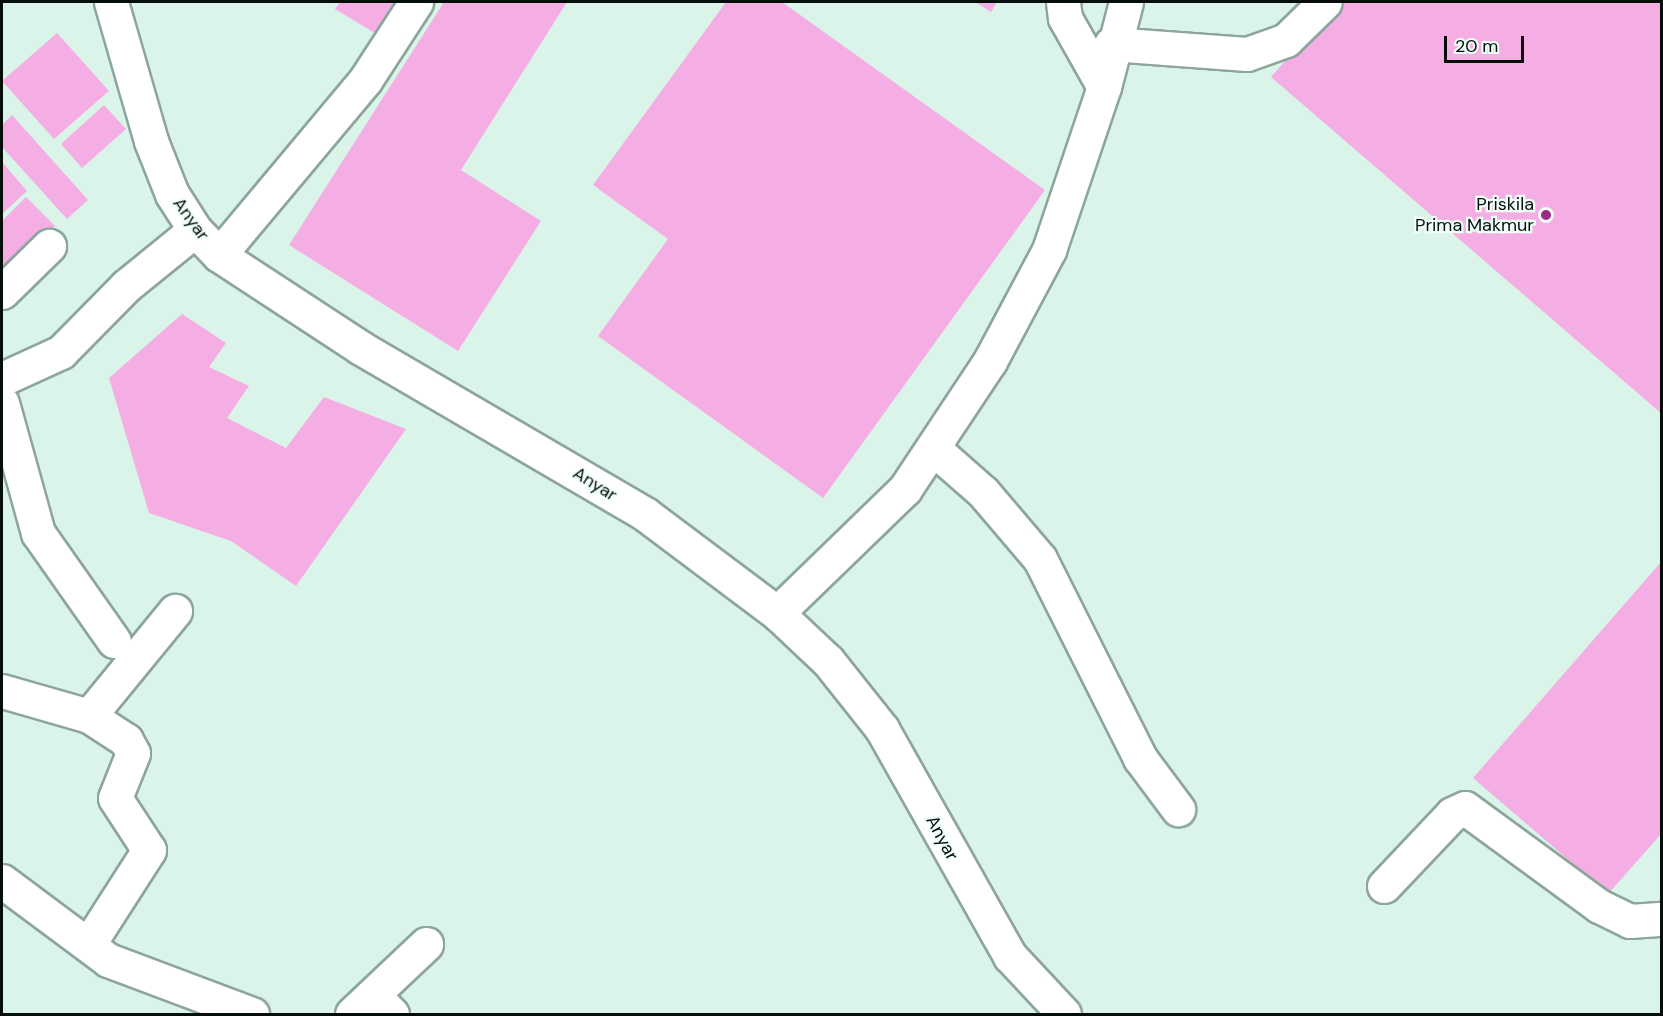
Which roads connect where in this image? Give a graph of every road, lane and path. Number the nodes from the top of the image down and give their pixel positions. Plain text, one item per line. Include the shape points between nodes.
1 (111, 2) edge
2 (416, 2) edge
3 (1063, 2) edge
4 (1126, 2) edge
5 (1325, 2) edge
6 (1111, 44) junction
7 (1104, 87) junction
8 (195, 230) junction
9 (49, 246) dead end
10 (219, 255) junction
11 (2, 292) edge
12 (2, 379) edge
13 (2, 403) edge
14 (934, 449) junction
15 (175, 611) dead end
16 (777, 614) junction
17 (114, 641) dead end
18 (2, 691) edge
19 (89, 716) junction
20 (1178, 809) dead end
21 (2, 881) edge
22 (1384, 886) dead end
23 (1662, 919) edge
24 (90, 942) junction
25 (426, 944) dead end
26 (372, 1008) edge
27 (252, 1014) edge
28 (1064, 1014) edge

1 - 8 street, Anyar via 151,141 172,194
2 - 10 street via 366,79
3 - 7 street via 1065,18
4 - 6 street
5 - 6 street via 1286,40 1247,54
6 - 7 street
7 - 14 street via 1049,250 990,361
8 - 10 street, Anyar
8 - 12 street via 118,293 61,352
9 - 11 street
10 - 16 street, Anyar via 361,348 645,514
13 - 17 street via 38,533
14 - 16 street via 905,489
14 - 20 street via 983,492 1040,559 1140,758
15 - 19 street
16 - 28 street, Anyar via 828,661 882,729 1010,956
18 - 19 street
19 - 24 street via 126,740 133,753 115,798 149,850
21 - 24 street
22 - 23 street via 1452,814 1465,808 1599,906 1630,921
24 - 27 street via 108,960 130,971
25 - 26 street

